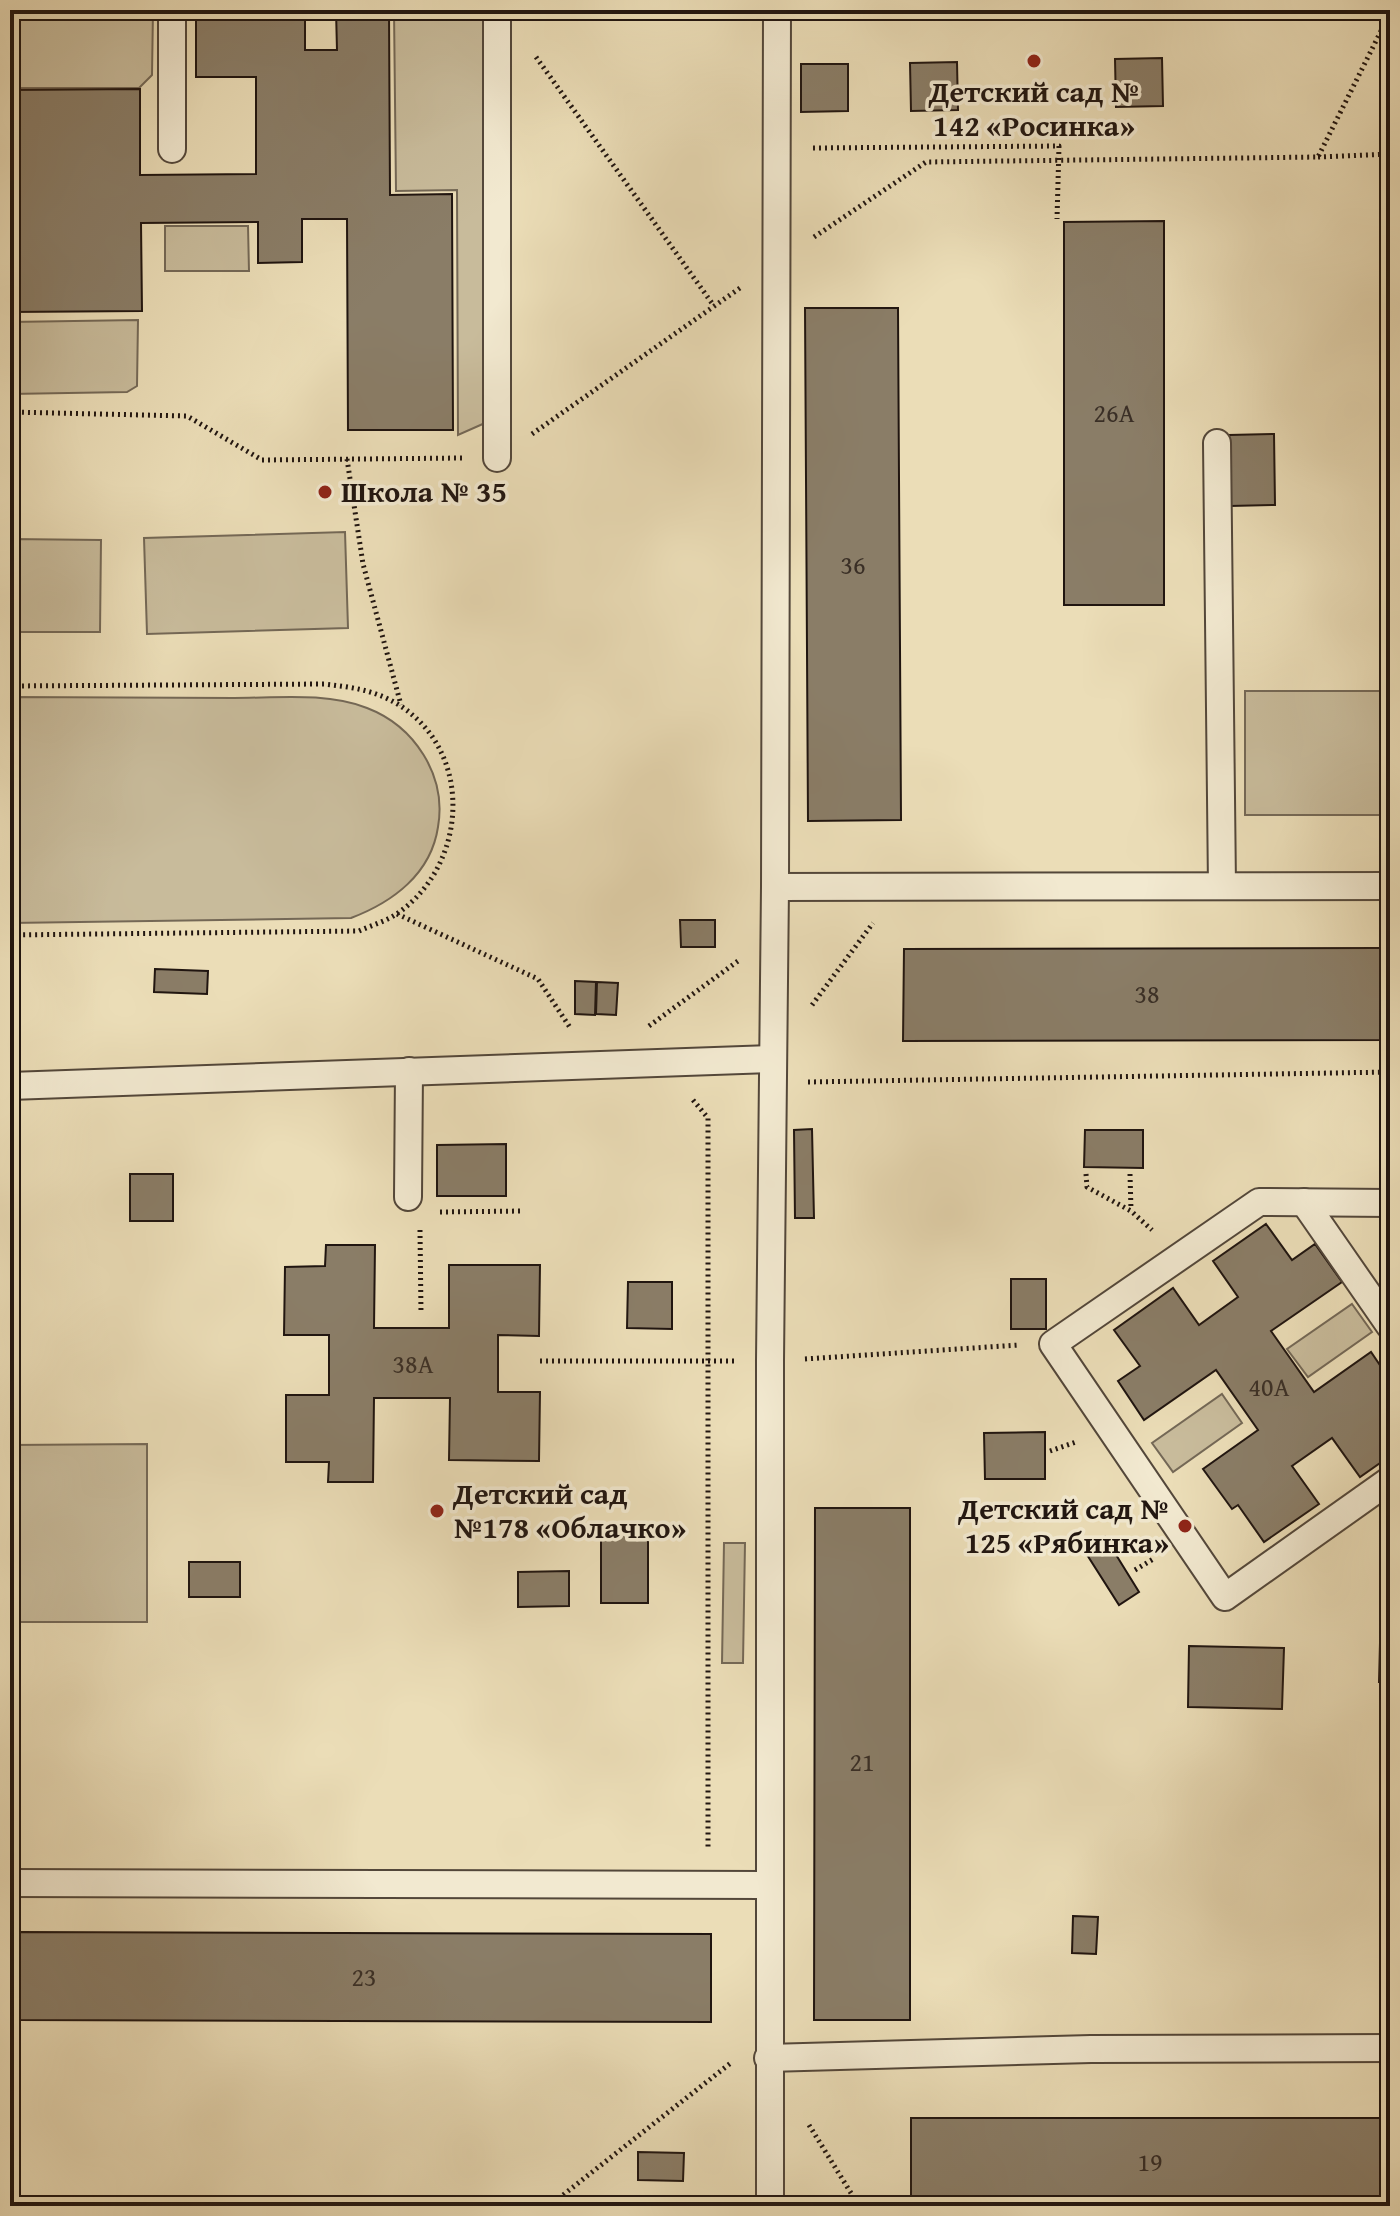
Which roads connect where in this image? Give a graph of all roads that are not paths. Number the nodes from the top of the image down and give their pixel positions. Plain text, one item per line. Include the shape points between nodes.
1 (172, 10) edge
2 (497, 10) edge
3 (777, 10) edge
4 (172, 149) dead end
5 (1217, 443) dead end
6 (497, 458) road end
7 (1222, 886) junction
8 (1390, 886) edge
9 (775, 887) junction
10 (409, 1071) junction
11 (771, 1071) junction
12 (10, 1086) edge
13 (1304, 1202) junction
14 (1390, 1203) edge
15 (414, 1205) road end
16 (1390, 1326) edge
17 (1390, 1480) edge
18 (10, 1883) edge
19 (768, 1885) junction
20 (1390, 2048) edge
21 (768, 2058) junction
22 (770, 2206) edge

1 - 4 lane
2 - 6 lane
3 - 9 lane
5 - 7 lane
7 - 8 lane
7 - 9 lane
9 - 11 lane
10 - 11 lane via 662,1063
10 - 12 lane
10 - 15 lane
11 - 19 lane
13 - 14 lane
13 - 16 lane
13 - 17 lane via 1259,1202 1053,1344 1225,1597
18 - 19 lane
19 - 21 lane
20 - 21 lane
21 - 22 lane

